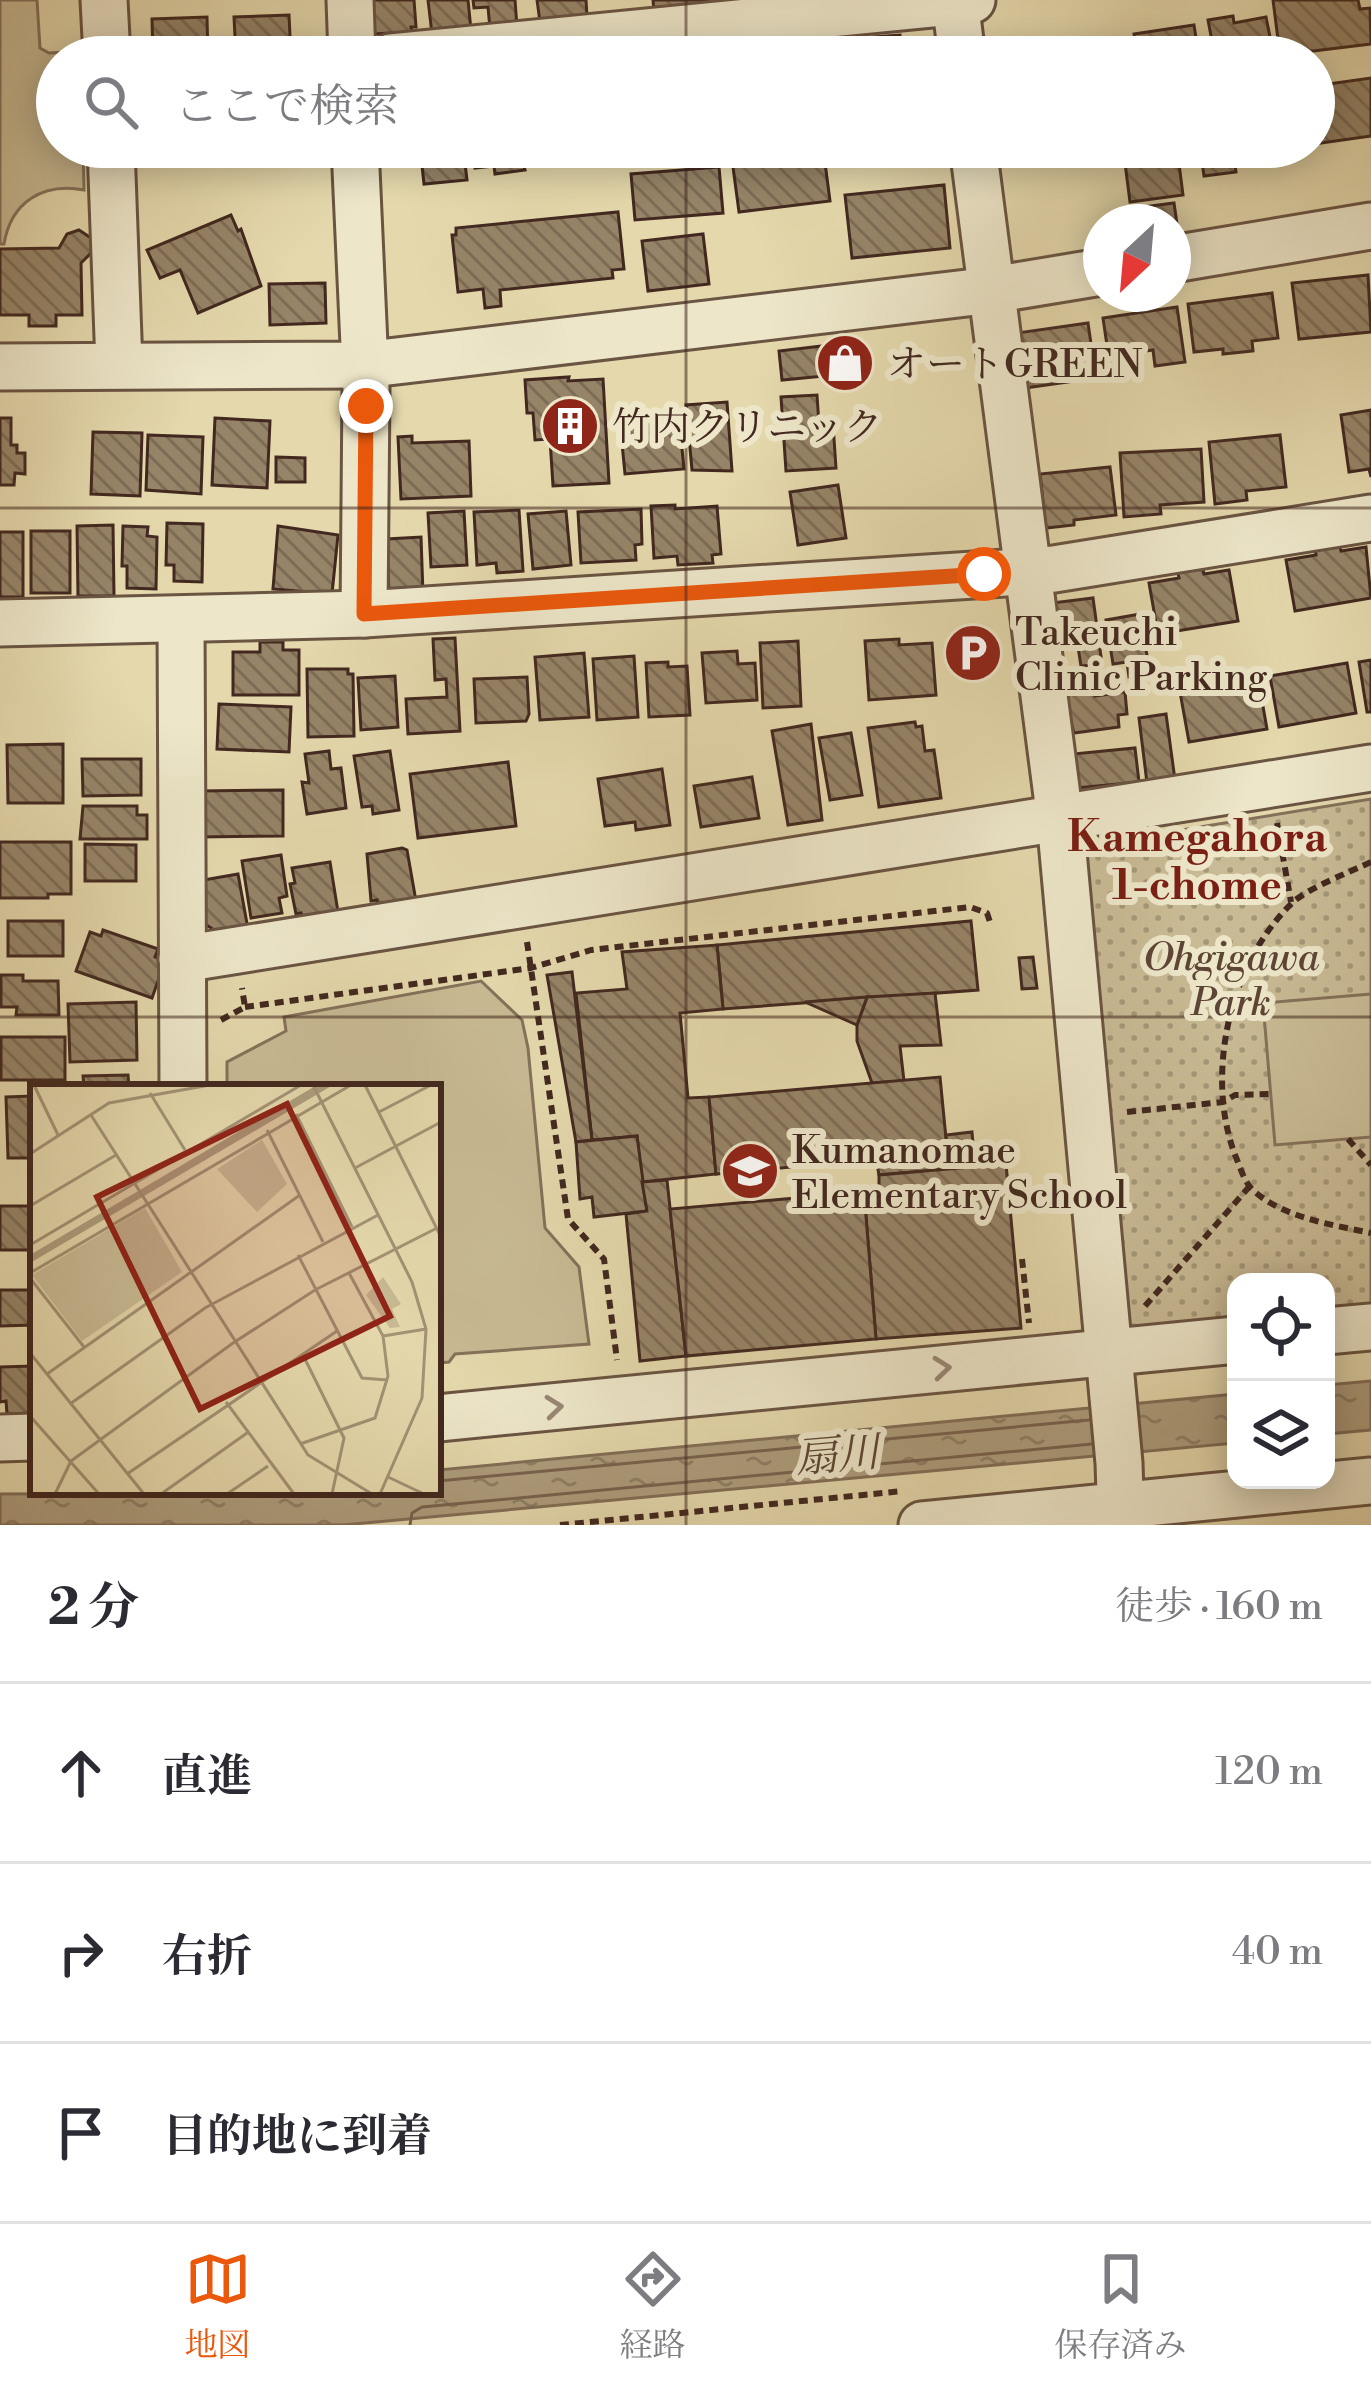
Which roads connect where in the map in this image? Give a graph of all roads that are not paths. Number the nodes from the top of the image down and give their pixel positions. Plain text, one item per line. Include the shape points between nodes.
1 (104, 0) edge
2 (350, 0) edge
3 (960, 1) edge
4 (616, 17) edge
5 (106, 36) edge
6 (351, 36) edge
7 (509, 36) edge
8 (961, 36) edge
9 (111, 168) edge
10 (356, 168) edge
11 (976, 168) edge
12 (1371, 226) edge
13 (1191, 256) edge
14 (1083, 275) edge
15 (992, 290) junction
16 (119, 365) junction
17 (363, 365) junction
18 (0, 367) edge
19 (1371, 518) edge
20 (1029, 572) junction
21 (364, 614) junction
22 (181, 620) junction
23 (0, 623) edge
24 (1371, 768) edge
25 (1060, 819) junction
26 (182, 959) junction
27 (183, 1084) edge
28 (1371, 1327) edge
29 (1335, 1330) edge
30 (1227, 1342) edge
31 (1109, 1374) junction
32 (441, 1418) edge
33 (1371, 1481) edge
34 (1119, 1498) edge
35 (913, 1508) edge

1 - 5 street
2 - 6 street
3 - 4 street
3 - 8 street
4 - 7 street
9 - 16 street
10 - 17 street
11 - 15 street
12 - 13 street
14 - 15 street
15 - 17 street
15 - 20 street
16 - 17 street
16 - 18 street
17 - 21 street
19 - 20 street
20 - 21 street
20 - 25 street
21 - 22 street
22 - 23 street
22 - 26 street
24 - 25 street
25 - 26 street
25 - 31 street
26 - 27 street
28 - 29 street
30 - 31 street
32 -> 31 street
31 - 34 street
33 - 34 street
34 - 35 street

